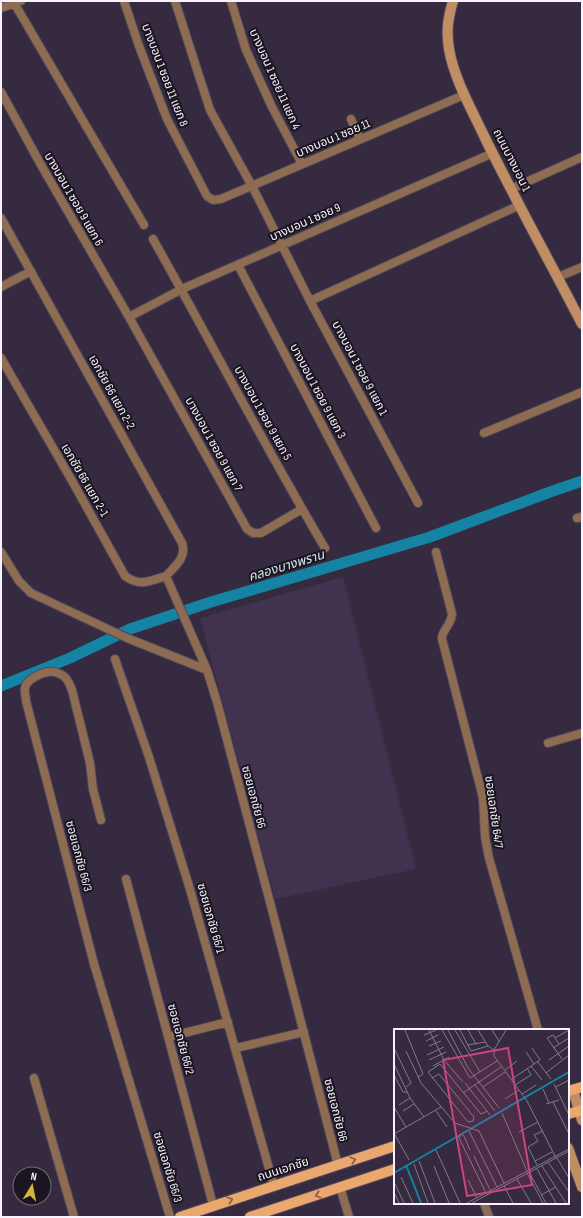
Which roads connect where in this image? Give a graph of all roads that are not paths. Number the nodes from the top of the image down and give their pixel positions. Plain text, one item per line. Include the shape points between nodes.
1 (124, 1) edge
2 (175, 1) edge
3 (231, 1) edge
4 (453, 1) edge
5 (16, 2) edge
6 (1, 8) edge
7 (1, 92) edge
8 (464, 95) junction
9 (351, 119) dead end
10 (360, 139) junction
11 (493, 153) junction
12 (582, 157) edge
13 (302, 164) junction
14 (252, 186) junction
15 (511, 189) junction
16 (210, 198) joint
17 (520, 205) junction
18 (1, 218) edge
19 (144, 225) dead end
20 (153, 239) dead end
21 (282, 245) junction
22 (238, 265) junction
23 (582, 267) edge
24 (31, 271) junction
25 (558, 277) junction
26 (1, 287) edge
27 (182, 289) junction
28 (310, 301) junction
29 (129, 317) junction
30 (582, 324) edge
31 (1, 358) edge
32 (582, 392) edge
33 (484, 433) dead end
34 (418, 503) dead end
35 (302, 509) junction
36 (376, 528) dead end
37 (325, 548) dead end
38 (1, 552) edge
39 (436, 552) dead end
40 (166, 576) junction
41 (115, 659) dead end
42 (207, 670) junction
43 (582, 733) edge
44 (548, 743) dead end
45 (101, 820) dead end
46 (126, 879) dead end
47 (228, 1022) junction
48 (538, 1029) edge
49 (304, 1032) junction
50 (168, 1037) junction
51 (236, 1048) junction
52 (34, 1078) dead end
53 (574, 1089) edge
54 (569, 1114) edge
55 (581, 1114) edge
56 (394, 1146) edge
57 (569, 1151) edge
58 (338, 1165) junction
59 (394, 1169) edge
60 (274, 1186) junction
61 (340, 1187) junction
62 (582, 1187) edge
63 (484, 1204) edge
64 (213, 1206) junction
65 (74, 1217) edge
66 (170, 1217) edge
67 (180, 1217) edge
68 (250, 1217) edge
69 (349, 1217) edge
70 (489, 1217) edge

1 - 16 street, บางบอน 1 ซอย 11 แยก 8 via 167,119
2 - 14 street, บางบอน 1 ซอย 9 แยก 1 via 210,110
3 - 13 street, บางบอน 1 ซอย 11 แยก 4 via 246,50
4 - 8 main road, ถนนบางบอน 1 via 447,27 449,50
5 - 6 street
5 - 19 street
7 - 29 street, บางบอน 1 ซอย 9 แยก 6 via 40,165
8 - 10 street, บางบอน 1 ซอย 11
8 - 11 main road, ถนนบางบอน 1
9 - 10 street
10 - 13 street, บางบอน 1 ซอย 11
11 - 15 main road, ถนนบางบอน 1
11 - 21 street, บางบอน 1 ซอย 9
12 - 15 street
13 - 14 street, บางบอน 1 ซอย 11
14 - 16 street, บางบอน 1 ซอย 11 via 221,199
14 - 21 street, บางบอน 1 ซอย 9 แยก 1
15 - 17 main road, ถนนบางบอน 1
17 - 25 main road, ถนนบางบอน 1
17 - 28 street
18 - 24 street, เอกชัย 66 แยก 2-2
20 - 27 street, บางบอน 1 ซอย 9 แยก 5
21 - 22 street, บางบอน 1 ซอย 9
21 - 28 street, บางบอน 1 ซอย 9 แยก 1
22 - 27 street, บางบอน 1 ซอย 9
22 - 36 street, บางบอน 1 ซอย 9 แยก 3
23 - 25 street
24 - 26 street
24 - 40 street, เอกชัย 66 แยก 2-2 via 182,543 184,553
25 - 30 main road, ถนนบางบอน 1
27 - 29 street, บางบอน 1 ซอย 9
27 - 35 street, บางบอน 1 ซอย 9 แยก 5
28 - 34 street, บางบอน 1 ซอย 9 แยก 1
29 - 35 street, บางบอน 1 ซอย 9 แยก 7 via 247,529 253,533 261,533
31 - 40 street, เอกชัย 66 แยก 2-1 via 125,576 138,583
32 - 33 street
35 - 37 street, บางบอน 1 ซอย 9 แยก 5
38 - 42 street via 19,581 31,592 127,638
39 - 48 street, ซอยเอกชัย 64/7 via 452,614 442,639 481,790 489,858
40 - 42 street, ซอยเอกชัย 66
41 - 47 street, ซอยเอกชัย 66/1 via 151,763
42 - 49 street, ซอยเอกชัย 66
43 - 44 street
45 - 66 street, ซอยเอกชัย 66/3 via 90,764 68,680 55,672 33,678 25,688 26,701 94,964
46 - 50 street, ซอยเอกชัย 66/2
47 - 50 street
47 - 51 street, ซอยเอกชัย 66/1
49 - 51 street
49 - 58 street, ซอยเอกชัย 66
50 - 64 street, ซอยเอกชัย 66/2
51 - 60 street, ซอยเอกชัย 66/1
52 - 65 street
53 - 55 main road
54 - 55 main road
58 -> 56 main road, ถนนเอกชัย
57 - 62 main road
58 - 60 main road, ถนนเอกชัย
59 - 61 main road
64 -> 60 main road, ถนนเอกชัย
61 -> 68 main road
61 - 69 street
63 - 70 street
64 - 67 main road, ถนนเอกชัย

